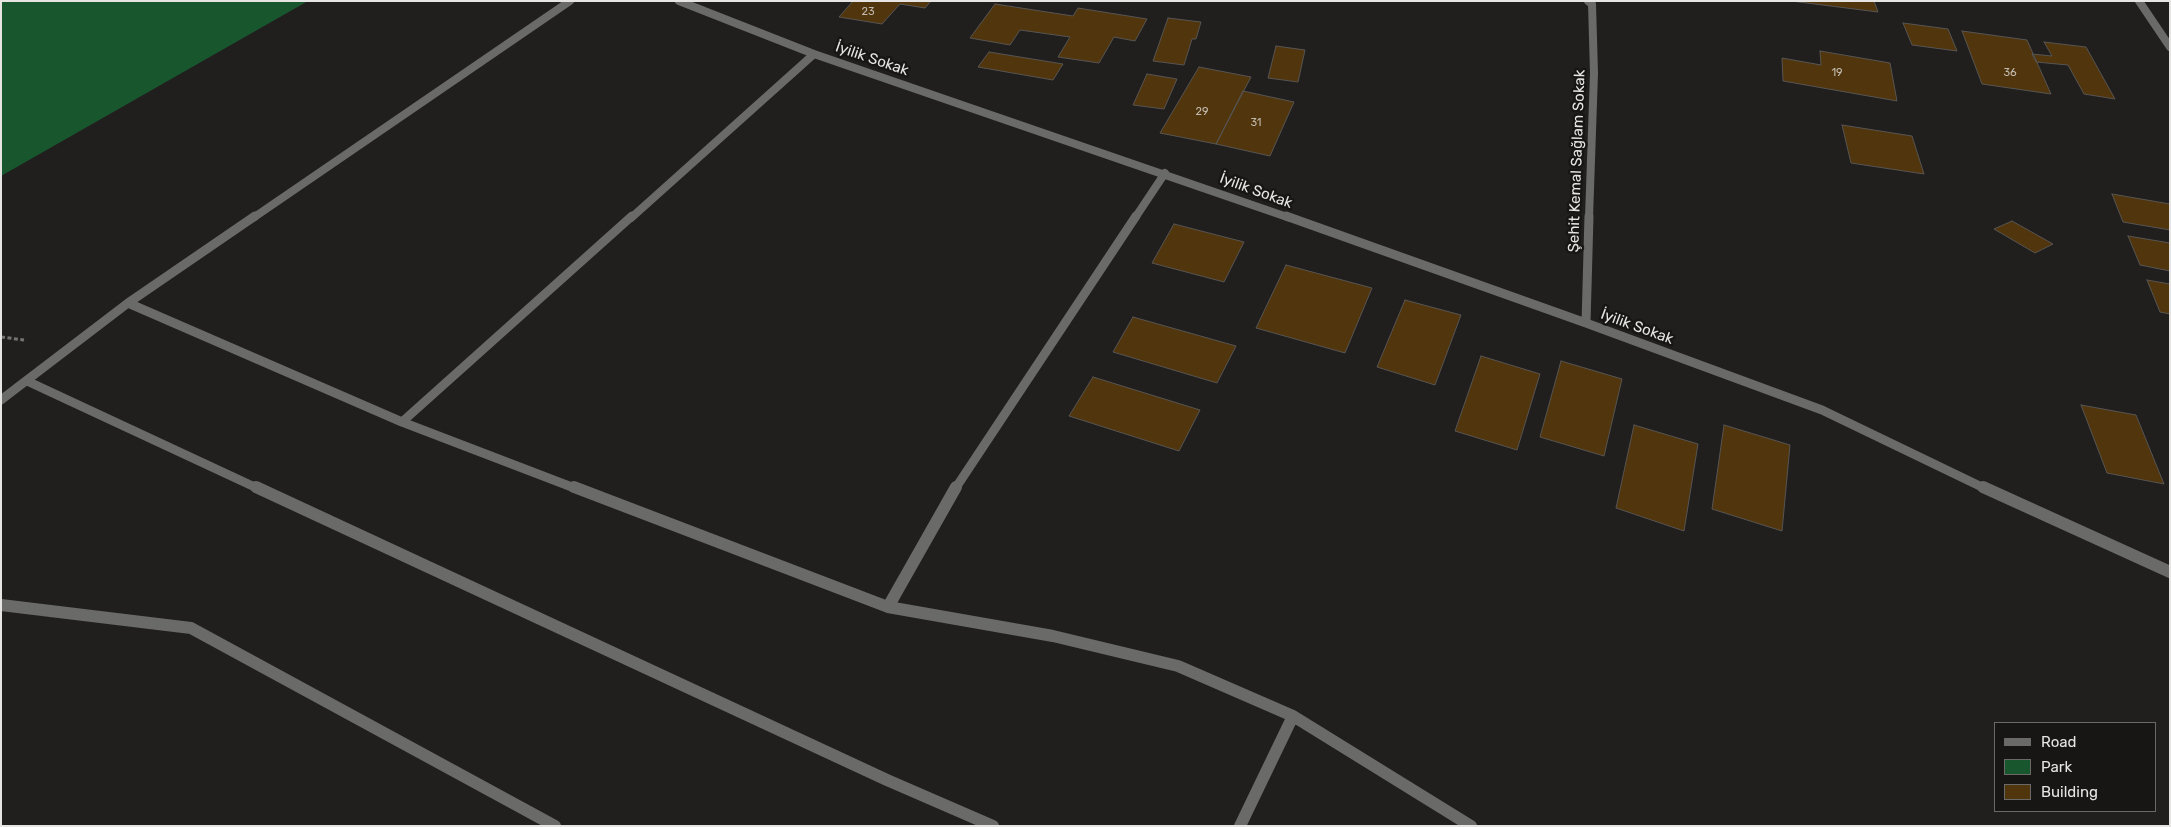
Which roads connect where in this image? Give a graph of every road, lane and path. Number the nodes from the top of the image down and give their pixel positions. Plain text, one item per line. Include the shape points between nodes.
1 (570, 1) edge
2 (679, 1) edge
3 (1588, 1) edge
4 (2139, 1) edge
5 (2170, 47) edge
6 (814, 54) junction
7 (1165, 173) junction
8 (128, 303) junction
9 (1586, 323) junction
10 (27, 381) junction
11 (1, 400) edge
12 (402, 422) junction
13 (2170, 572) edge
14 (1, 606) edge
15 (888, 607) junction
16 (1293, 716) junction
17 (555, 826) edge
18 (993, 826) edge
19 (1240, 826) edge
20 (1471, 826) edge

1 - 8 street
2 - 6 street, İyilik Sokak
3 - 9 street, Şehit Kemal Sağlam Sokak via 1592,4 1594,73
4 - 5 street
6 - 7 street, İyilik Sokak
6 - 12 street
7 - 9 street, İyilik Sokak
7 - 15 street via 948,498
8 - 10 street
8 - 12 street
9 - 13 street, İyilik Sokak via 1822,410 2030,510
10 - 11 street
10 - 18 street via 887,780
12 - 15 street
14 - 17 street via 191,628
15 - 16 street via 1053,636 1178,666
16 - 19 street
16 - 20 street

